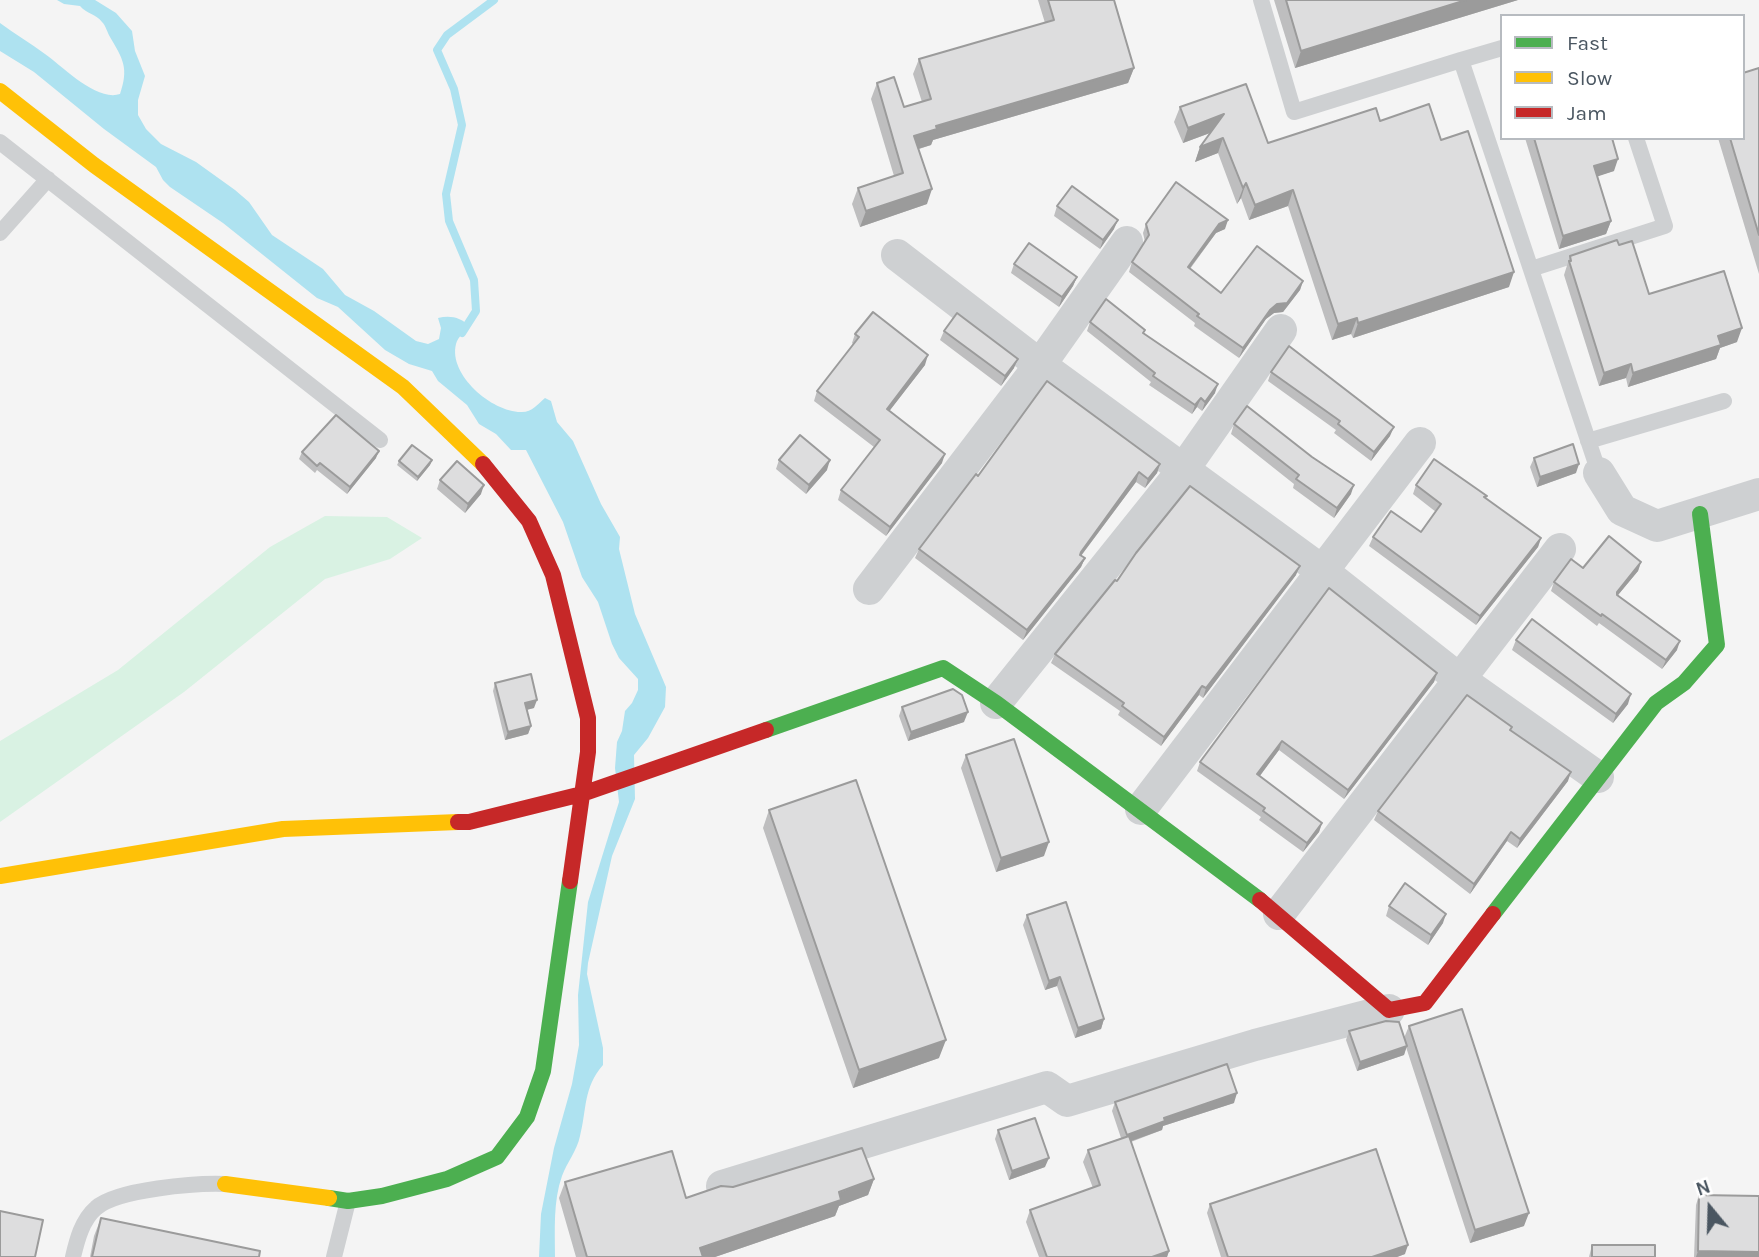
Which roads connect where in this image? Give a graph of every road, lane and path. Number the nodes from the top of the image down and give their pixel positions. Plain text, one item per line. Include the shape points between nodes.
1 (1261, 0) edge
2 (1500, 49) edge
3 (1461, 60) junction
4 (0, 91) edge
5 (1637, 140) edge
6 (0, 142) edge
7 (48, 179) junction
8 (0, 233) edge
9 (1127, 242) dead end
10 (897, 256) dead end
11 (1531, 269) junction
12 (1281, 330) dead end
13 (1040, 365) junction
14 (1724, 401) dead end
15 (380, 440) dead end
16 (1588, 441) junction
17 (1420, 443) dead end
18 (1183, 470) junction
19 (1599, 472) joint
20 (1759, 494) edge
21 (1700, 514) junction
22 (1560, 549) dead end
23 (1321, 570) junction
24 (869, 589) dead end
25 (1458, 678) junction
26 (996, 703) junction
27 (1598, 778) junction
28 (582, 794) junction
29 (1141, 809) junction
30 (0, 876) edge
31 (1279, 914) junction
32 (1389, 1010) junction
33 (225, 1184) joint
34 (722, 1186) edge
35 (348, 1201) junction
36 (73, 1257) edge
37 (334, 1257) edge

1 - 3 lane via 1294,112
2 - 3 lane
3 - 11 lane
4 - 28 street via 94,165 403,387 491,471 529,521 553,575 588,718
5 - 11 lane via 1665,226
6 - 7 lane
7 - 8 lane
7 - 15 lane
9 - 13 street
10 - 13 street
11 - 16 lane
12 - 18 street
13 - 18 street
13 - 24 street
14 - 16 lane
16 - 19 lane
17 - 23 street
18 - 23 street
18 - 26 street
19 - 21 street via 1622,510 1657,526
20 - 21 street
21 - 27 street via 1717,645 1684,683 1656,703
22 - 25 street
23 - 25 street
23 - 29 street
25 - 27 street
25 - 31 street
26 - 28 street via 943,668
26 - 29 street
27 - 32 street via 1424,1003
28 - 30 street via 470,822 283,829
28 - 35 street via 543,1071 527,1117 497,1157 447,1179
29 - 31 street
31 - 32 street
32 - 34 street via 1067,1101 1047,1087
33 - 35 street
33 - 36 lane via 122,1195 96,1207 78,1233
35 - 37 lane

